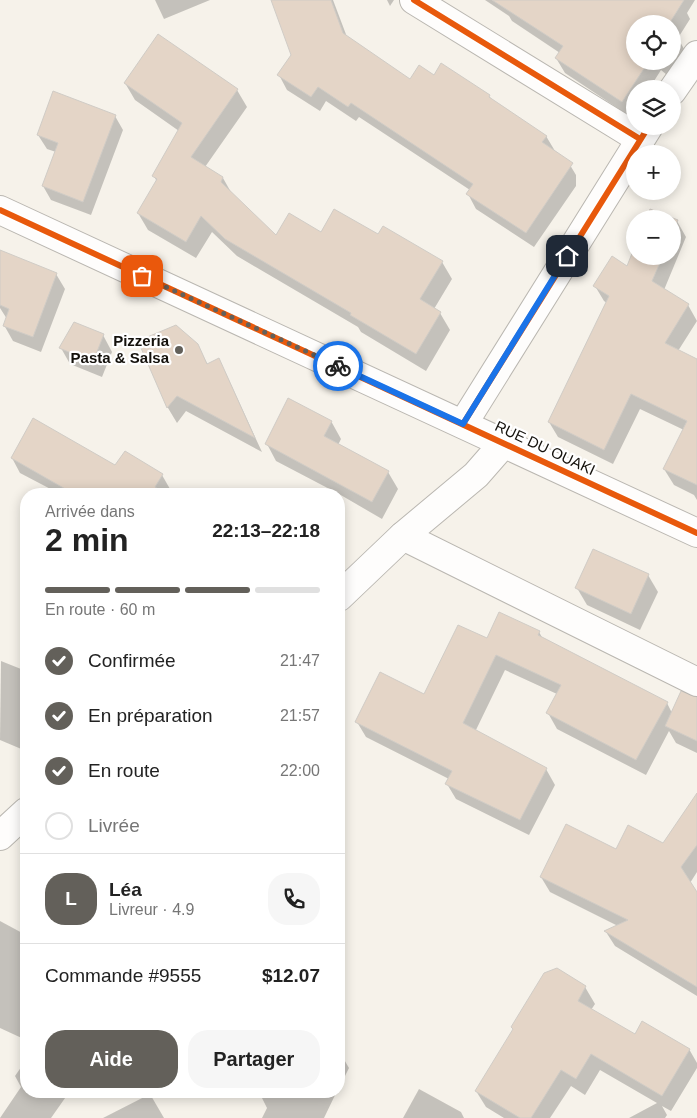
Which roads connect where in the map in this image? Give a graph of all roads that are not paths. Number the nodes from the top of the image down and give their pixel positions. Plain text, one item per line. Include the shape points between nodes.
1 (414, 0) edge
2 (697, 55) edge
3 (680, 80) edge
4 (626, 123) edge
5 (643, 135) edge
6 (0, 210) edge
7 (463, 424) junction
8 (504, 443) junction
9 (697, 533) edge
10 (402, 536) junction
11 (345, 591) edge
12 (697, 682) edge
13 (20, 818) edge
14 (0, 836) edge

1 - 4 street
2 - 3 street
5 - 7 street
6 - 7 street, RUE DU OUAKI
7 - 8 street, RUE DU OUAKI
8 - 9 street, RUE DU OUAKI
8 - 10 street via 476,474
10 - 11 street
10 - 12 street
13 - 14 street

